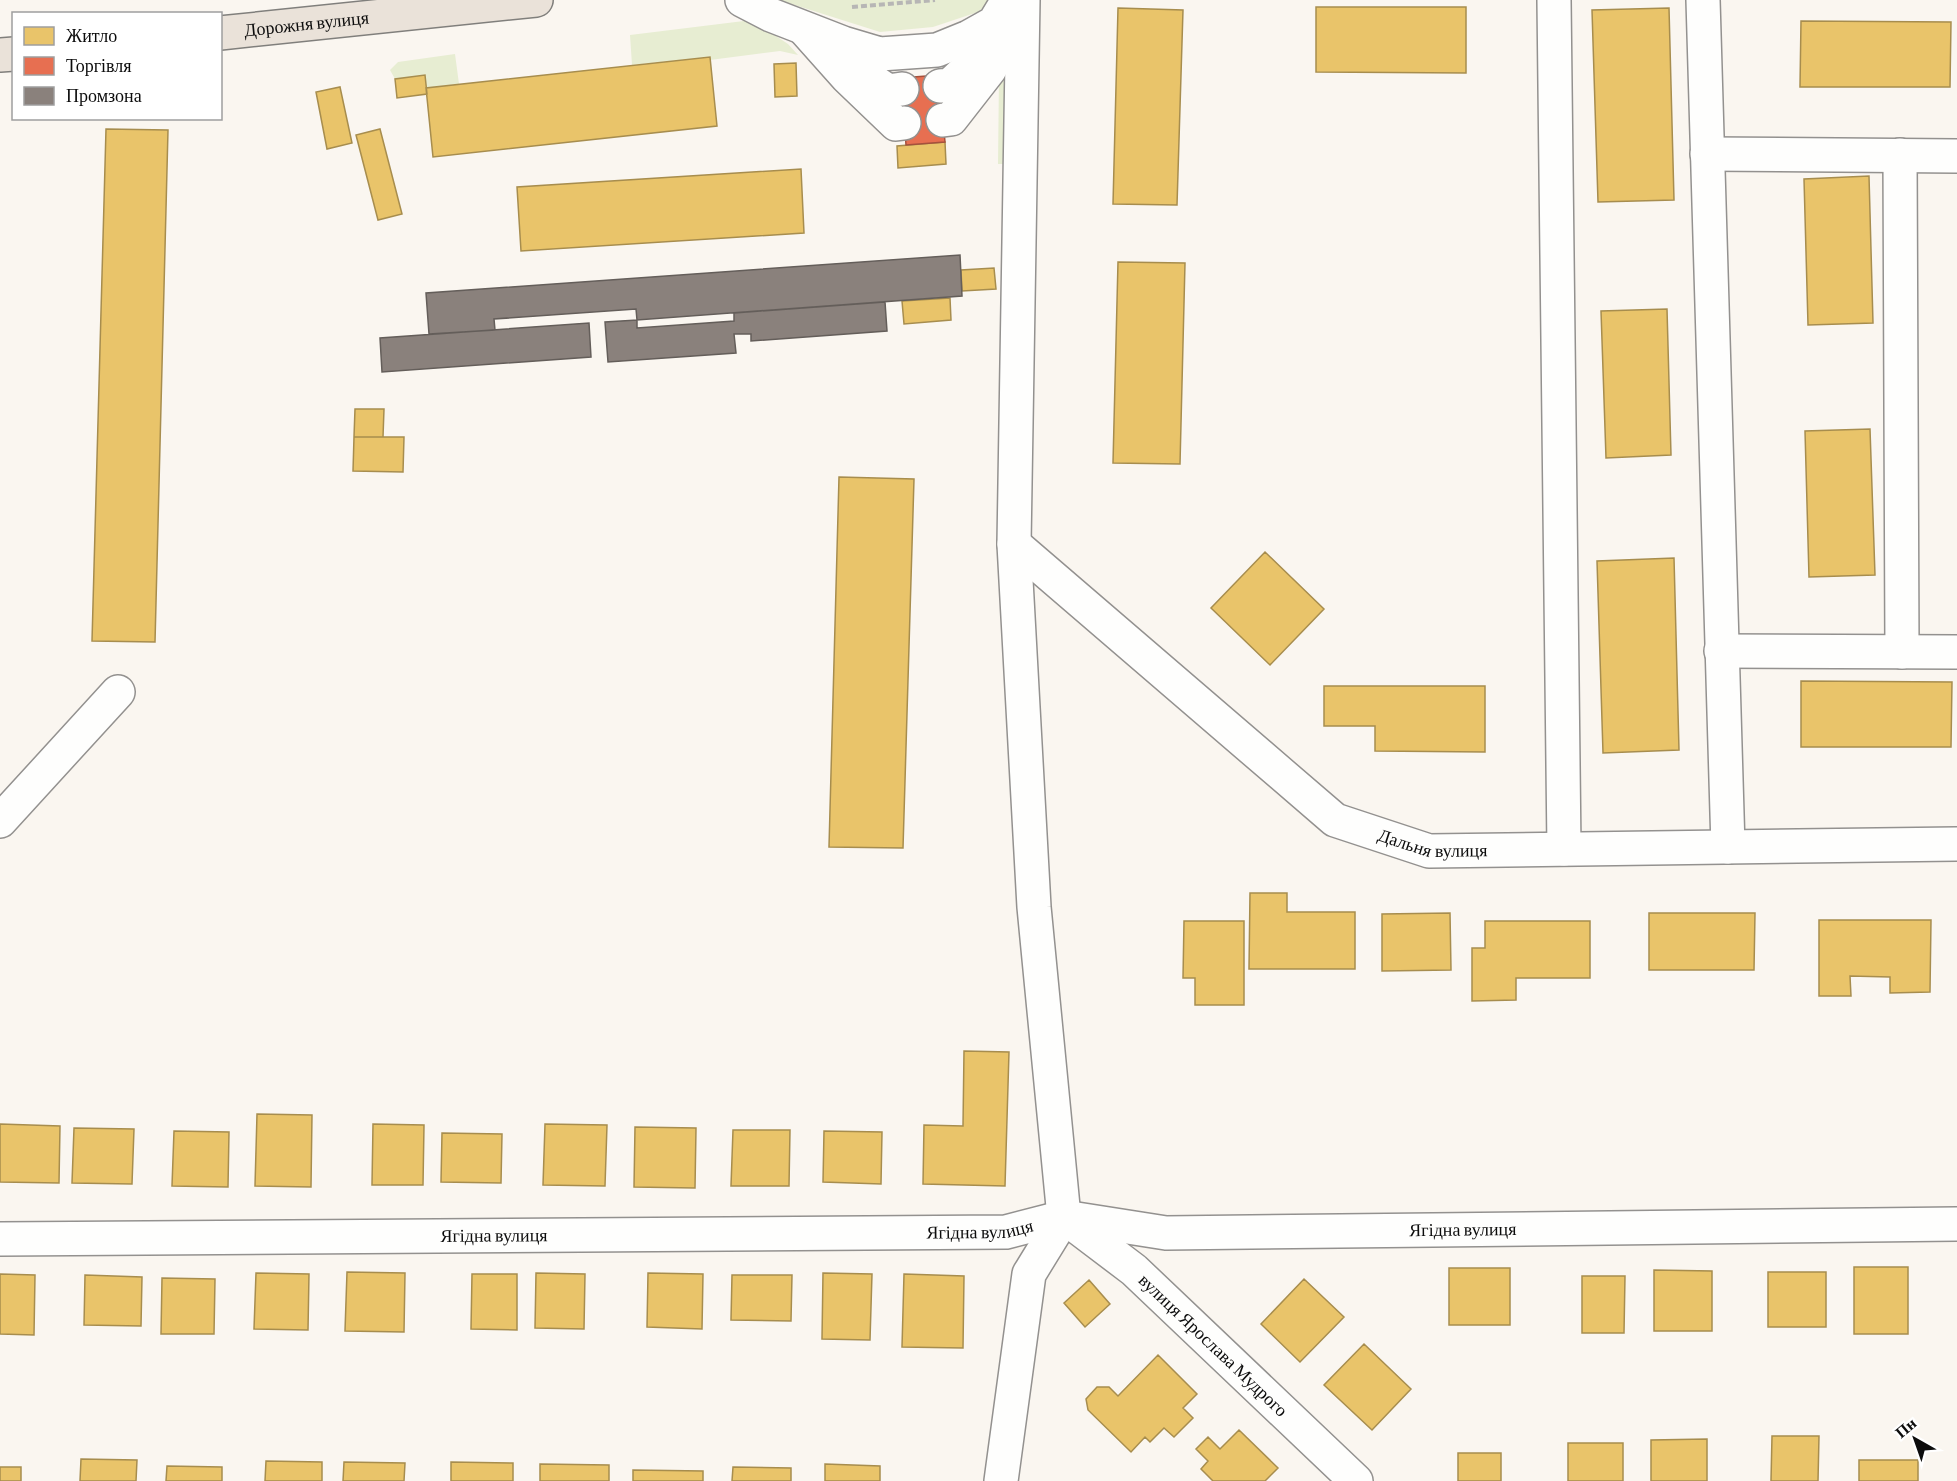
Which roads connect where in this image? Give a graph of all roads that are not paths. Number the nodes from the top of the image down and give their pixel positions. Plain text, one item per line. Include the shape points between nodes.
1 (536, 0) edge
2 (742, 0) edge
3 (1010, 0) edge
4 (1023, 0) edge
5 (1554, 0) edge
6 (1703, 0) edge
7 (800, 25) junction
8 (222, 33) edge
9 (940, 86) dead end
10 (902, 89) dead end
11 (943, 120) dead end
12 (904, 123) dead end
13 (1707, 154) junction
14 (1900, 155) junction
15 (1957, 156) edge
16 (1014, 544) junction
17 (1721, 651) junction
18 (1902, 652) junction
19 (1957, 652) edge
20 (118, 692) dead end
21 (0, 821) edge
22 (1957, 844) edge
23 (1728, 847) junction
24 (1564, 849) junction
25 (1064, 1217) junction
26 (1957, 1224) edge
27 (0, 1239) edge
28 (1001, 1481) edge
29 (1356, 1481) edge

1 - 8 main road, Дорожня вулиця
2 - 7 street
3 - 7 street via 994,23 937,50 880,54
3 - 9 street via 998,32 976,62 950,85
3 - 11 street via 1005,41 990,69 951,119
4 - 16 street
5 - 24 street
6 - 13 street
7 - 10 street via 888,91
7 - 12 street via 896,124
13 - 14 street
13 - 17 street
14 - 15 street
14 - 18 street
16 - 24 street, Дальня вулиця via 1335,820 1429,851
16 - 25 street via 1034,907
17 - 18 street
17 - 23 street
18 - 19 street
20 - 21 street
22 - 23 street, Дальня вулиця
23 - 24 street, Дальня вулиця
25 - 26 street, Ягідна вулиця via 1167,1233
25 - 27 street, Ягідна вулиця via 1006,1232
25 - 28 street via 1029,1274
25 - 29 street, вулиця Ярослава Мудрого via 1134,1270

